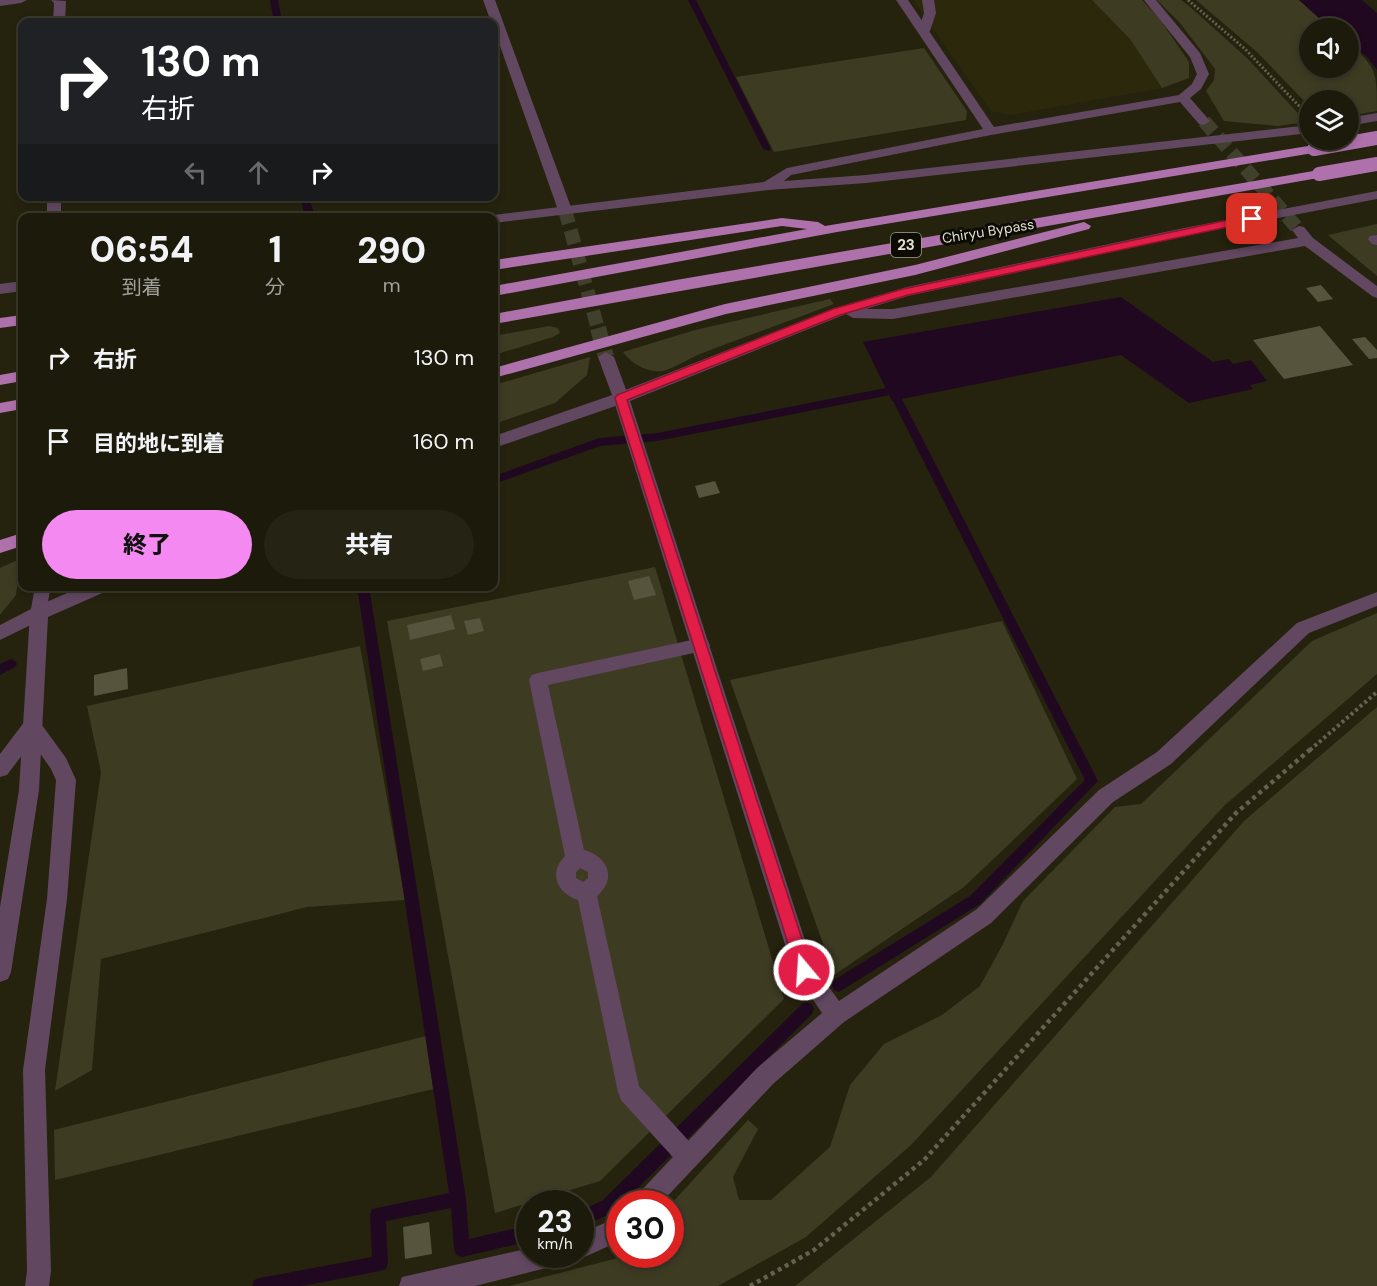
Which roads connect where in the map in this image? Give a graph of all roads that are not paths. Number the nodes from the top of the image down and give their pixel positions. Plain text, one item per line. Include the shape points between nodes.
1 (21, 0) edge
2 (57, 0) edge
3 (489, 0) edge
4 (902, 0) edge
5 (928, 0) edge
6 (1150, 0) edge
7 (0, 2) edge
8 (59, 18) edge
9 (496, 18) edge
10 (498, 25) edge
11 (924, 31) junction
12 (1183, 99) junction
13 (1377, 117) edge
14 (1359, 120) edge
15 (1204, 121) tunnel mouth
16 (991, 131) junction
17 (1299, 131) edge
18 (1377, 138) edge
19 (1377, 164) edge
20 (768, 186) junction
21 (1372, 196) edge
22 (1181, 200) junction
23 (565, 210) junction
24 (498, 218) edge
25 (837, 228) junction
26 (498, 264) edge
27 (18, 287) edge
28 (0, 289) edge
29 (498, 290) edge
30 (1377, 293) edge
31 (837, 312) junction
32 (498, 318) edge
33 (18, 321) edge
34 (0, 323) edge
35 (606, 357) tunnel mouth
36 (498, 372) edge
37 (18, 377) edge
38 (0, 380) edge
39 (621, 398) junction
40 (18, 405) edge
41 (0, 408) edge
42 (498, 441) edge
43 (18, 541) edge
44 (0, 548) edge
45 (41, 591) dead end
46 (90, 591) edge
47 (1377, 599) edge
48 (39, 613) junction
49 (0, 633) edge
50 (701, 645) junction
51 (32, 727) junction
52 (0, 769) edge
53 (0, 972) edge
54 (836, 1015) junction
55 (684, 1153) junction
56 (655, 1190) edge
57 (516, 1263) edge
58 (37, 1286) edge
59 (411, 1286) edge

1 - 7 street
2 - 8 street
3 - 9 street
4 - 11 street
5 - 11 street via 930,13
6 - 12 street via 1196,56 1203,74
10 - 23 street
11 - 16 street
12 - 15 street
12 - 16 street
13 - 14 street
16 - 20 street via 787,172
17 - 20 street via 866,179
18 - 25 highway, Chiryu Bypass / 23, bridge
19 - 22 highway, Chiryu Bypass / 23, bridge
20 - 23 street
21 - 31 street via 907,292
22 - 32 highway, Chiryu Bypass / 23 via 966,234
22 - 36 highway, 23 via 915,270 724,309
23 - 24 street
25 - 26 highway, 23 via 782,222
25 - 29 highway, Chiryu Bypass / 23
27 - 28 street
30 - 31 street via 1304,236 893,314
31 - 39 street
33 - 34 highway
35 - 39 street
37 - 38 highway
39 - 42 street
39 - 50 street
40 - 41 highway
43 - 44 highway
45 - 48 street
46 - 48 street
47 - 54 street via 1303,628 1164,758 1106,796 984,916
48 - 49 street
48 - 51 street
50 - 54 street via 804,970
50 - 55 street via 538,680 576,860 564,875 566,885 586,890 629,1092
51 - 52 street
51 - 53 street via 29,790
51 - 58 street via 66,780 57,899 34,1070
54 - 55 street
55 - 56 street
57 - 59 street

